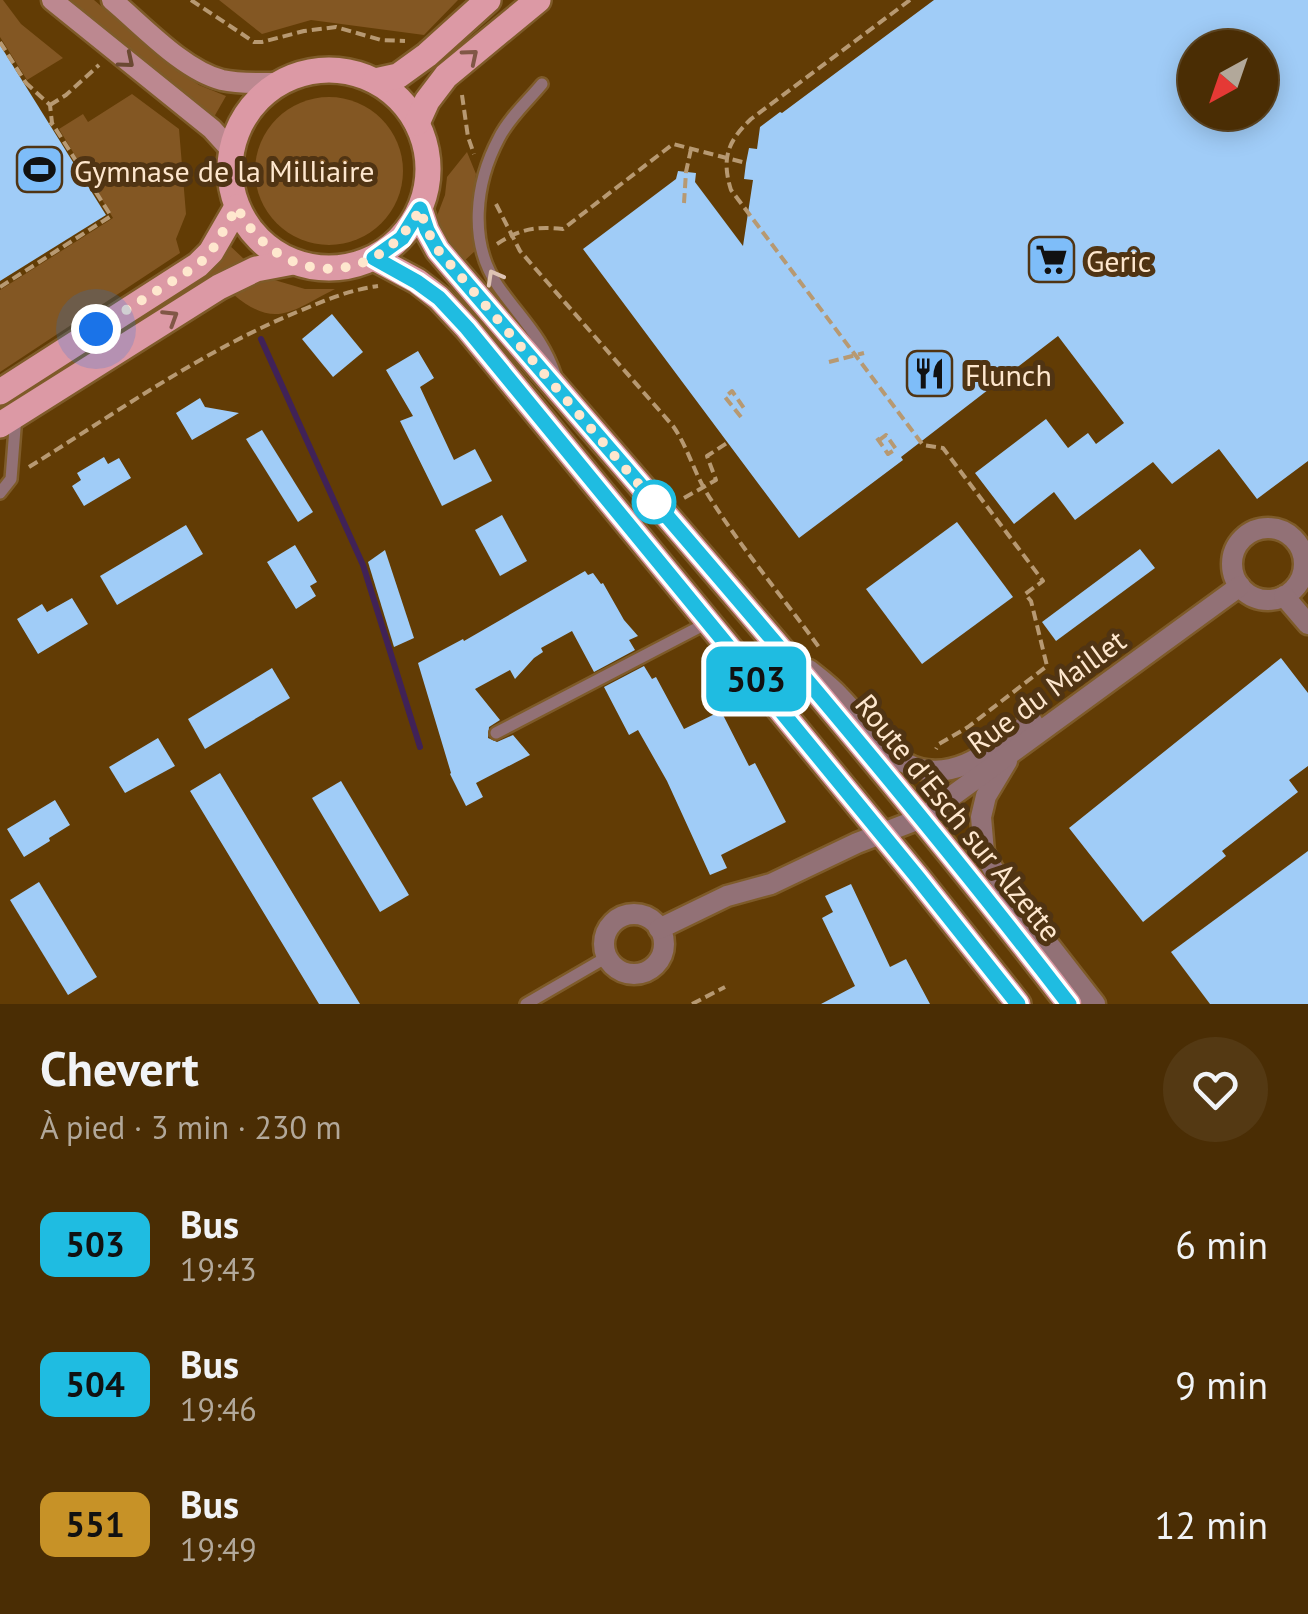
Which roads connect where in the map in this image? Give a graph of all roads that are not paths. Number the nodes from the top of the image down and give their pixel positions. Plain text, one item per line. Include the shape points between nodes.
1 (52, 0) edge
2 (112, 0) edge
3 (488, 0) edge
4 (538, 0) edge
5 (375, 81) junction
6 (278, 83) junction
7 (542, 84) dead end
8 (417, 123) junction
9 (231, 150) junction
10 (237, 207) junction
11 (420, 209) junction
12 (374, 258) junction
13 (293, 262) junction
14 (560, 390) junction
15 (0, 392) edge
16 (8, 420) edge
17 (0, 493) edge
18 (1304, 544) edge
19 (1240, 586) junction
20 (1284, 596) junction
21 (708, 622) junction
22 (1308, 624) edge
23 (759, 626) junction
24 (1072, 708) junction
25 (496, 732) dead end
26 (1013, 751) junction
27 (922, 818) junction
28 (882, 834) junction
29 (659, 929) junction
30 (607, 957) junction
31 (526, 1004) edge
32 (1018, 1004) edge
33 (1069, 1004) edge
34 (1095, 1004) edge

1 -> 9 main road
2 - 6 main road via 205,74
3 - 5 main road via 398,76
8 -> 4 main road via 446,76
5 - 6 main road via 326,69
5 - 8 main road
6 - 9 main road via 244,116
14 -> 7 lane via 542,342 488,266 478,222 480,191 498,140
8 - 11 main road via 429,169
9 - 10 main road
10 - 13 main road via 259,240
10 - 15 main road via 198,265
11 - 12 main road via 402,238
11 - 14 main road, Route d'Esch sur Alzette via 438,250
12 - 13 main road via 334,268
12 - 21 main road via 439,298 467,328
16 -> 13 main road via 220,287 256,269
14 - 23 main road, Route d'Esch sur Alzette
16 - 17 lane via 11,479
18 - 19 street via 1277,530 1248,534 1233,558
18 - 20 street via 1304,570
19 - 20 street via 1260,600
19 - 24 street, Rue du Maillet
20 - 22 street
21 - 25 lane
21 - 28 main road
23 - 24 street via 838,695 893,756 922,770 966,764 1022,728
23 - 27 main road, Route d'Esch sur Alzette
24 - 26 street, Rue du Maillet
26 - 27 street, Rue du Maillet
26 - 34 street via 986,796 984,852
27 - 28 street, Rue du Maillet
27 - 33 main road, Route d'Esch sur Alzette
28 - 29 street, Rue du Maillet
28 - 32 main road
29 - 30 street via 644,916 624,916 608,928
29 - 30 street via 662,955 649,970 620,971
30 - 31 lane

